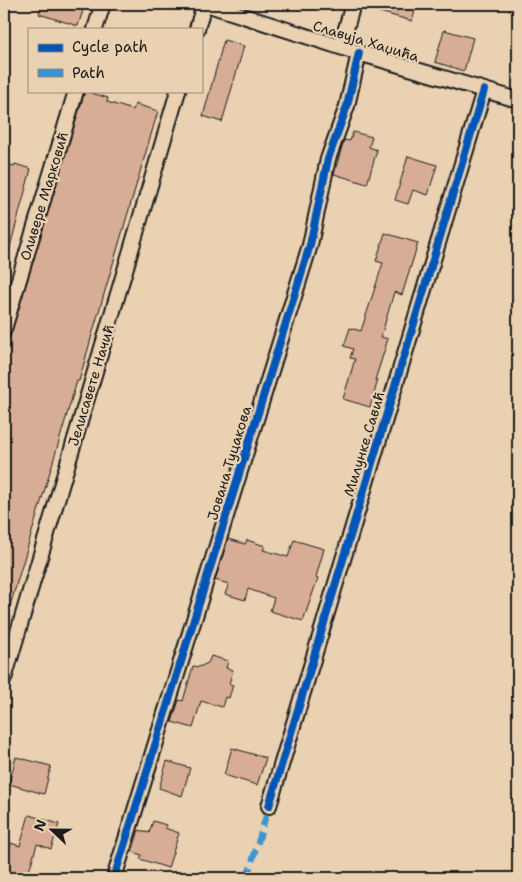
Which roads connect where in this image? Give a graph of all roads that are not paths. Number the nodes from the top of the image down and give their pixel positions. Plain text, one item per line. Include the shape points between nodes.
1 (103, 4) edge
2 (205, 4) edge
3 (353, 4) edge
4 (95, 28) edge
5 (196, 28) edge
6 (341, 46) junction
7 (359, 53) junction
8 (484, 90) junction
9 (76, 92) edge
10 (178, 92) edge
11 (518, 100) edge
12 (4, 329) edge
13 (4, 678) edge
14 (269, 806) dead end
15 (114, 878) edge

1 - 4 street
2 - 5 street
2 - 6 street, Славуја Хаџића
3 - 6 street
6 - 7 street, Славуја Хаџића
7 - 8 street, Славуја Хаџића
7 - 15 street, Јована Туцакова via 347,106 328,159 310,245
8 - 11 street, Славуја Хаџића
8 - 14 street, Милунке Савић
9 - 12 street, Оливере Марковић
10 - 13 street, Јелисавете Начић

